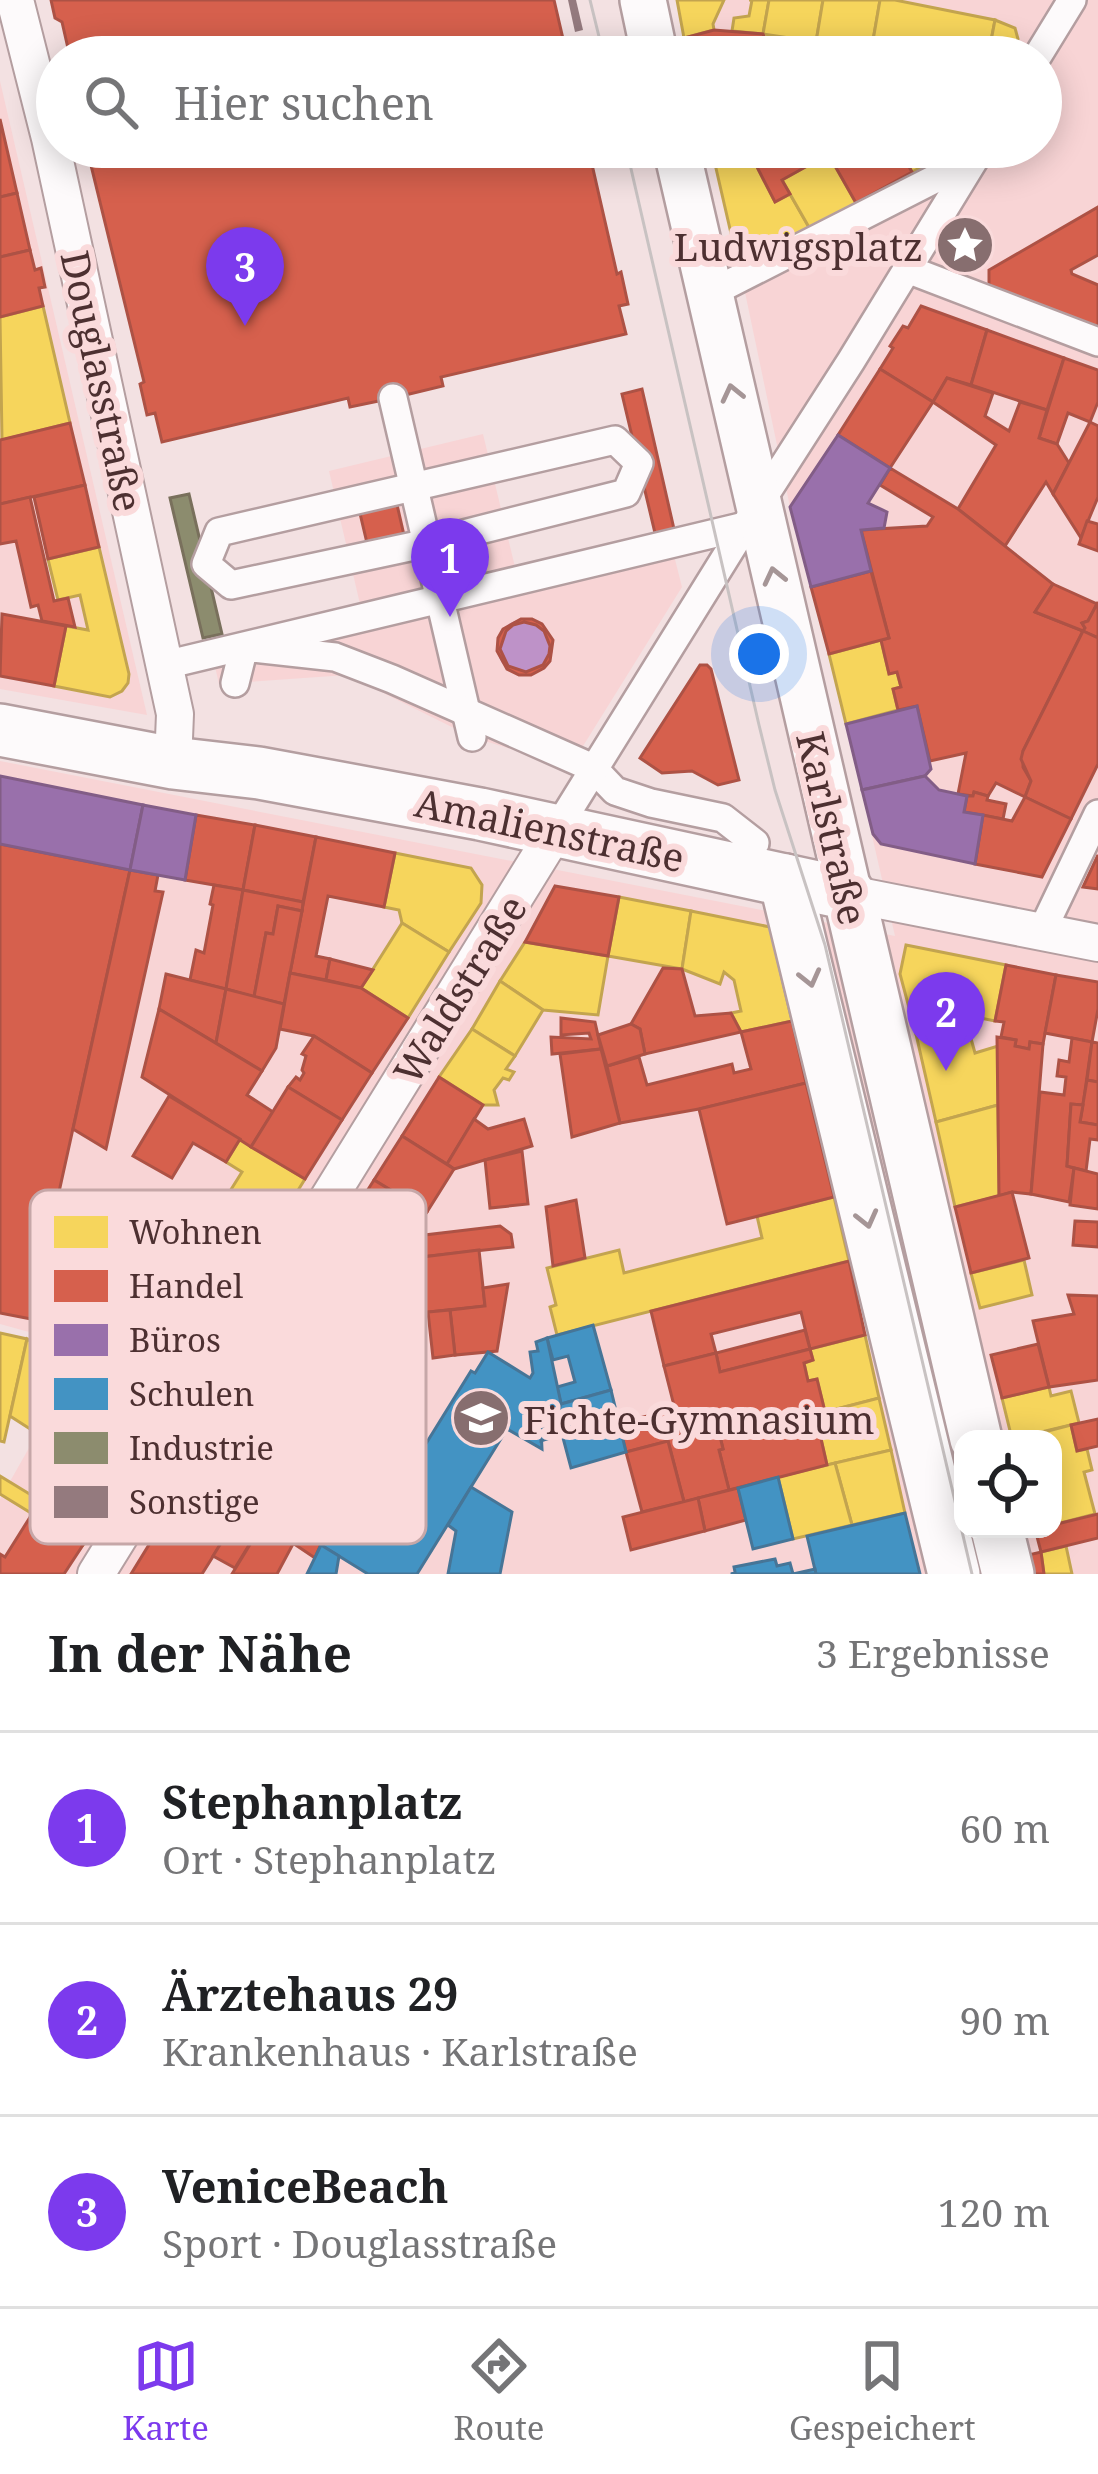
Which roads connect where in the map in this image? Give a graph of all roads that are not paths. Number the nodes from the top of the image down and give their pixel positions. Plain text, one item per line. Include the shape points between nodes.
1 (15, 0) edge
2 (643, 0) edge
3 (1072, 0) edge
4 (651, 36) edge
5 (1050, 36) edge
6 (36, 85) edge
7 (57, 168) edge
8 (681, 168) edge
9 (953, 168) edge
10 (969, 168) edge
11 (907, 269) junction
12 (709, 295) junction
13 (1098, 342) edge
14 (393, 398) dead end
15 (414, 486) junction
16 (751, 516) junction
17 (428, 543) junction
18 (441, 598) junction
19 (244, 647) junction
20 (161, 648) junction
21 (236, 683) dead end
22 (470, 724) junction
23 (0, 730) edge
24 (173, 763) junction
25 (593, 768) junction
26 (1098, 814) edge
27 (555, 832) junction
28 (770, 861) junction
29 (849, 894) junction
30 (1040, 933) junction
31 (1098, 943) edge
32 (334, 1190) edge
33 (974, 1430) edge
34 (1000, 1538) edge
35 (115, 1544) edge
36 (96, 1574) edge
37 (954, 1574) edge
38 (1008, 1574) edge

1 - 6 street, Douglasstraße
2 - 4 street
3 - 5 street
7 - 20 street, Douglasstraße
8 - 12 street, Karlstraße
9 - 12 street, Waldstraße via 846,231
10 - 11 street, Waldstraße
11 - 13 street
11 - 16 street, Waldstraße
16 -> 12 street, Karlstraße
14 - 15 street
15 - 17 street
15 - 17 street via 219,532 206,564 231,586
15 - 17 street via 615,440 639,463 626,494
16 - 18 street
16 - 25 street, Waldstraße
29 -> 16 street, Karlstraße
17 - 18 street
18 - 19 street
18 - 22 street
19 - 20 street
19 - 21 street
19 - 22 street via 334,657
20 - 24 street, Douglasstraße via 176,714
22 - 25 street
23 - 24 main road, Amalienstraße
24 - 27 main road, Amalienstraße via 259,772
25 - 27 street, Waldstraße
25 - 28 street via 615,791 723,818
26 - 30 street
27 - 28 main road, Amalienstraße via 686,856
27 - 32 street, Waldstraße
28 - 29 main road, Amalienstraße
28 -> 37 main road, Karlstraße
29 - 30 street, Amalienstraße
29 - 33 main road, Karlstraße
30 - 31 street, Amalienstraße
34 - 38 main road
35 - 36 street, Waldstraße

